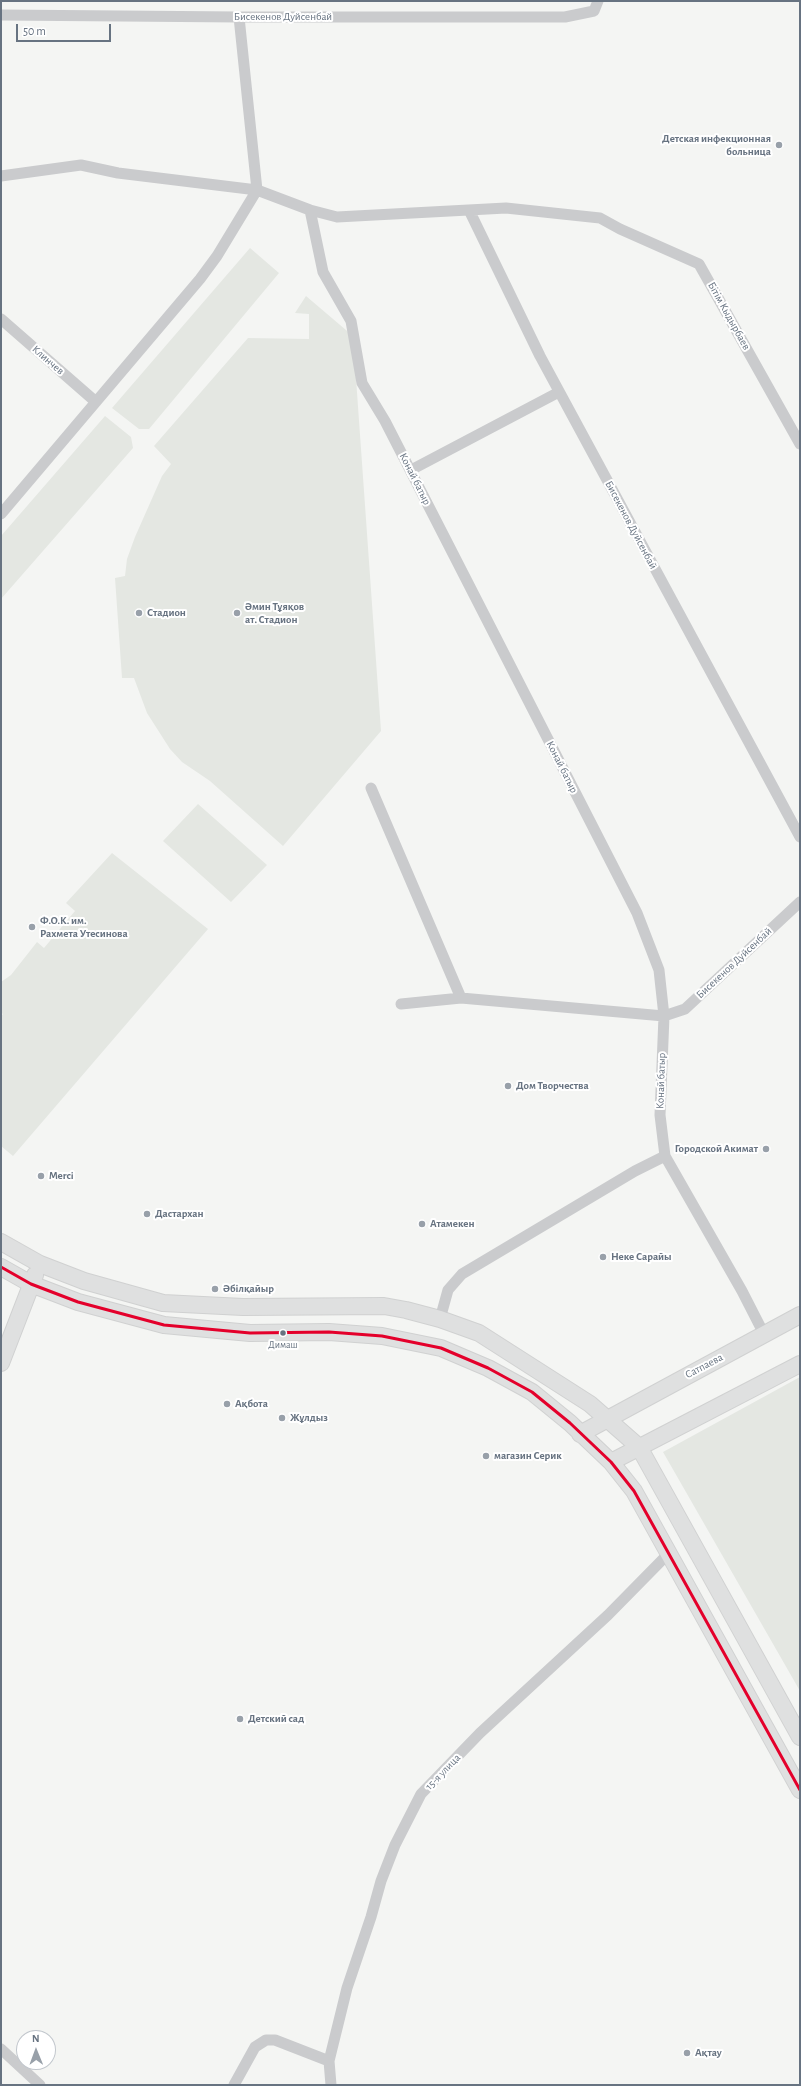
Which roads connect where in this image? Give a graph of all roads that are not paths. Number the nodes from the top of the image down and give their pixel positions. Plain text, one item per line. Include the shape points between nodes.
1 (598, 1) edge
2 (1, 15) edge
3 (239, 17) junction
4 (1, 176) edge
5 (257, 190) junction
6 (310, 210) junction
7 (469, 210) junction
8 (1, 319) edge
9 (559, 392) junction
10 (96, 402) junction
11 (800, 444) edge
12 (411, 470) junction
13 (1, 514) edge
14 (371, 788) dead end
15 (800, 837) edge
16 (800, 902) edge
17 (461, 998) junction
18 (400, 1004) dead end
19 (664, 1016) junction
20 (665, 1156) junction
21 (1, 1242) edge
22 (40, 1264) junction
23 (1, 1267) edge
24 (31, 1284) junction
25 (800, 1315) edge
26 (440, 1319) junction
27 (764, 1334) junction
28 (1, 1362) edge
29 (800, 1364) edge
30 (608, 1418) junction
31 (580, 1434) junction
32 (639, 1447) junction
33 (611, 1462) junction
34 (669, 1553) junction
35 (800, 1737) edge
36 (800, 1790) edge
37 (1, 2049) edge
38 (329, 2062) junction
39 (40, 2085) edge
40 (234, 2085) edge
41 (331, 2085) edge

1 - 3 street, Бисекенов Дуйсенбай via 594,11 565,17
2 - 3 street, Бисекенов Дуйсенбай
3 - 5 street
4 - 5 street, Бiтiм Кыдырбаев via 81,165 118,173
5 - 6 street, Бiтiм Кыдырбаев
5 - 10 street via 200,279
6 - 7 street, Бiтiм Кыдырбаев via 337,217
6 - 12 street, Конай батыр via 323,272 351,321 362,383
7 - 9 street, Бисекенов Дуйсенбай
7 - 11 street, Бiтiм Кыдырбаев via 506,208 600,218 620,230 699,264
8 - 10 street, Клинчев
9 - 12 street
9 - 15 street, Бисекенов Дуйсенбай
10 - 13 street
12 - 19 street, Конай батыр via 637,913 659,970
14 - 17 street
16 - 19 street, Бисекенов Дуйсенбай via 685,1009
17 - 18 street
17 - 19 street
19 - 20 street, Конай батыр via 660,1115
20 - 26 street via 635,1171 462,1274 448,1290
20 - 27 street, Конай батыр
21 - 22 street
22 - 24 street
22 - 26 street via 84,1281 163,1303 243,1307 384,1306
23 - 24 street
24 - 28 street
24 - 31 street via 78,1302 164,1324 250,1333 329,1332 382,1336 441,1348 488,1368 532,1392
25 - 27 street, Сатпаева
26 - 30 street via 479,1333
27 - 30 street, Сатпаева
29 - 32 street
30 - 31 street, Сатпаева
30 - 32 street
31 - 33 street
32 - 33 street
32 - 35 street
33 - 34 street via 634,1491
34 - 36 street
34 - 38 street, 15-я улица via 608,1615 480,1733 421,1794 395,1845 381,1881 372,1916 347,1988
37 - 39 street
38 - 40 street via 275,2040 266,2040 255,2047
38 - 41 street, 15-я улица

